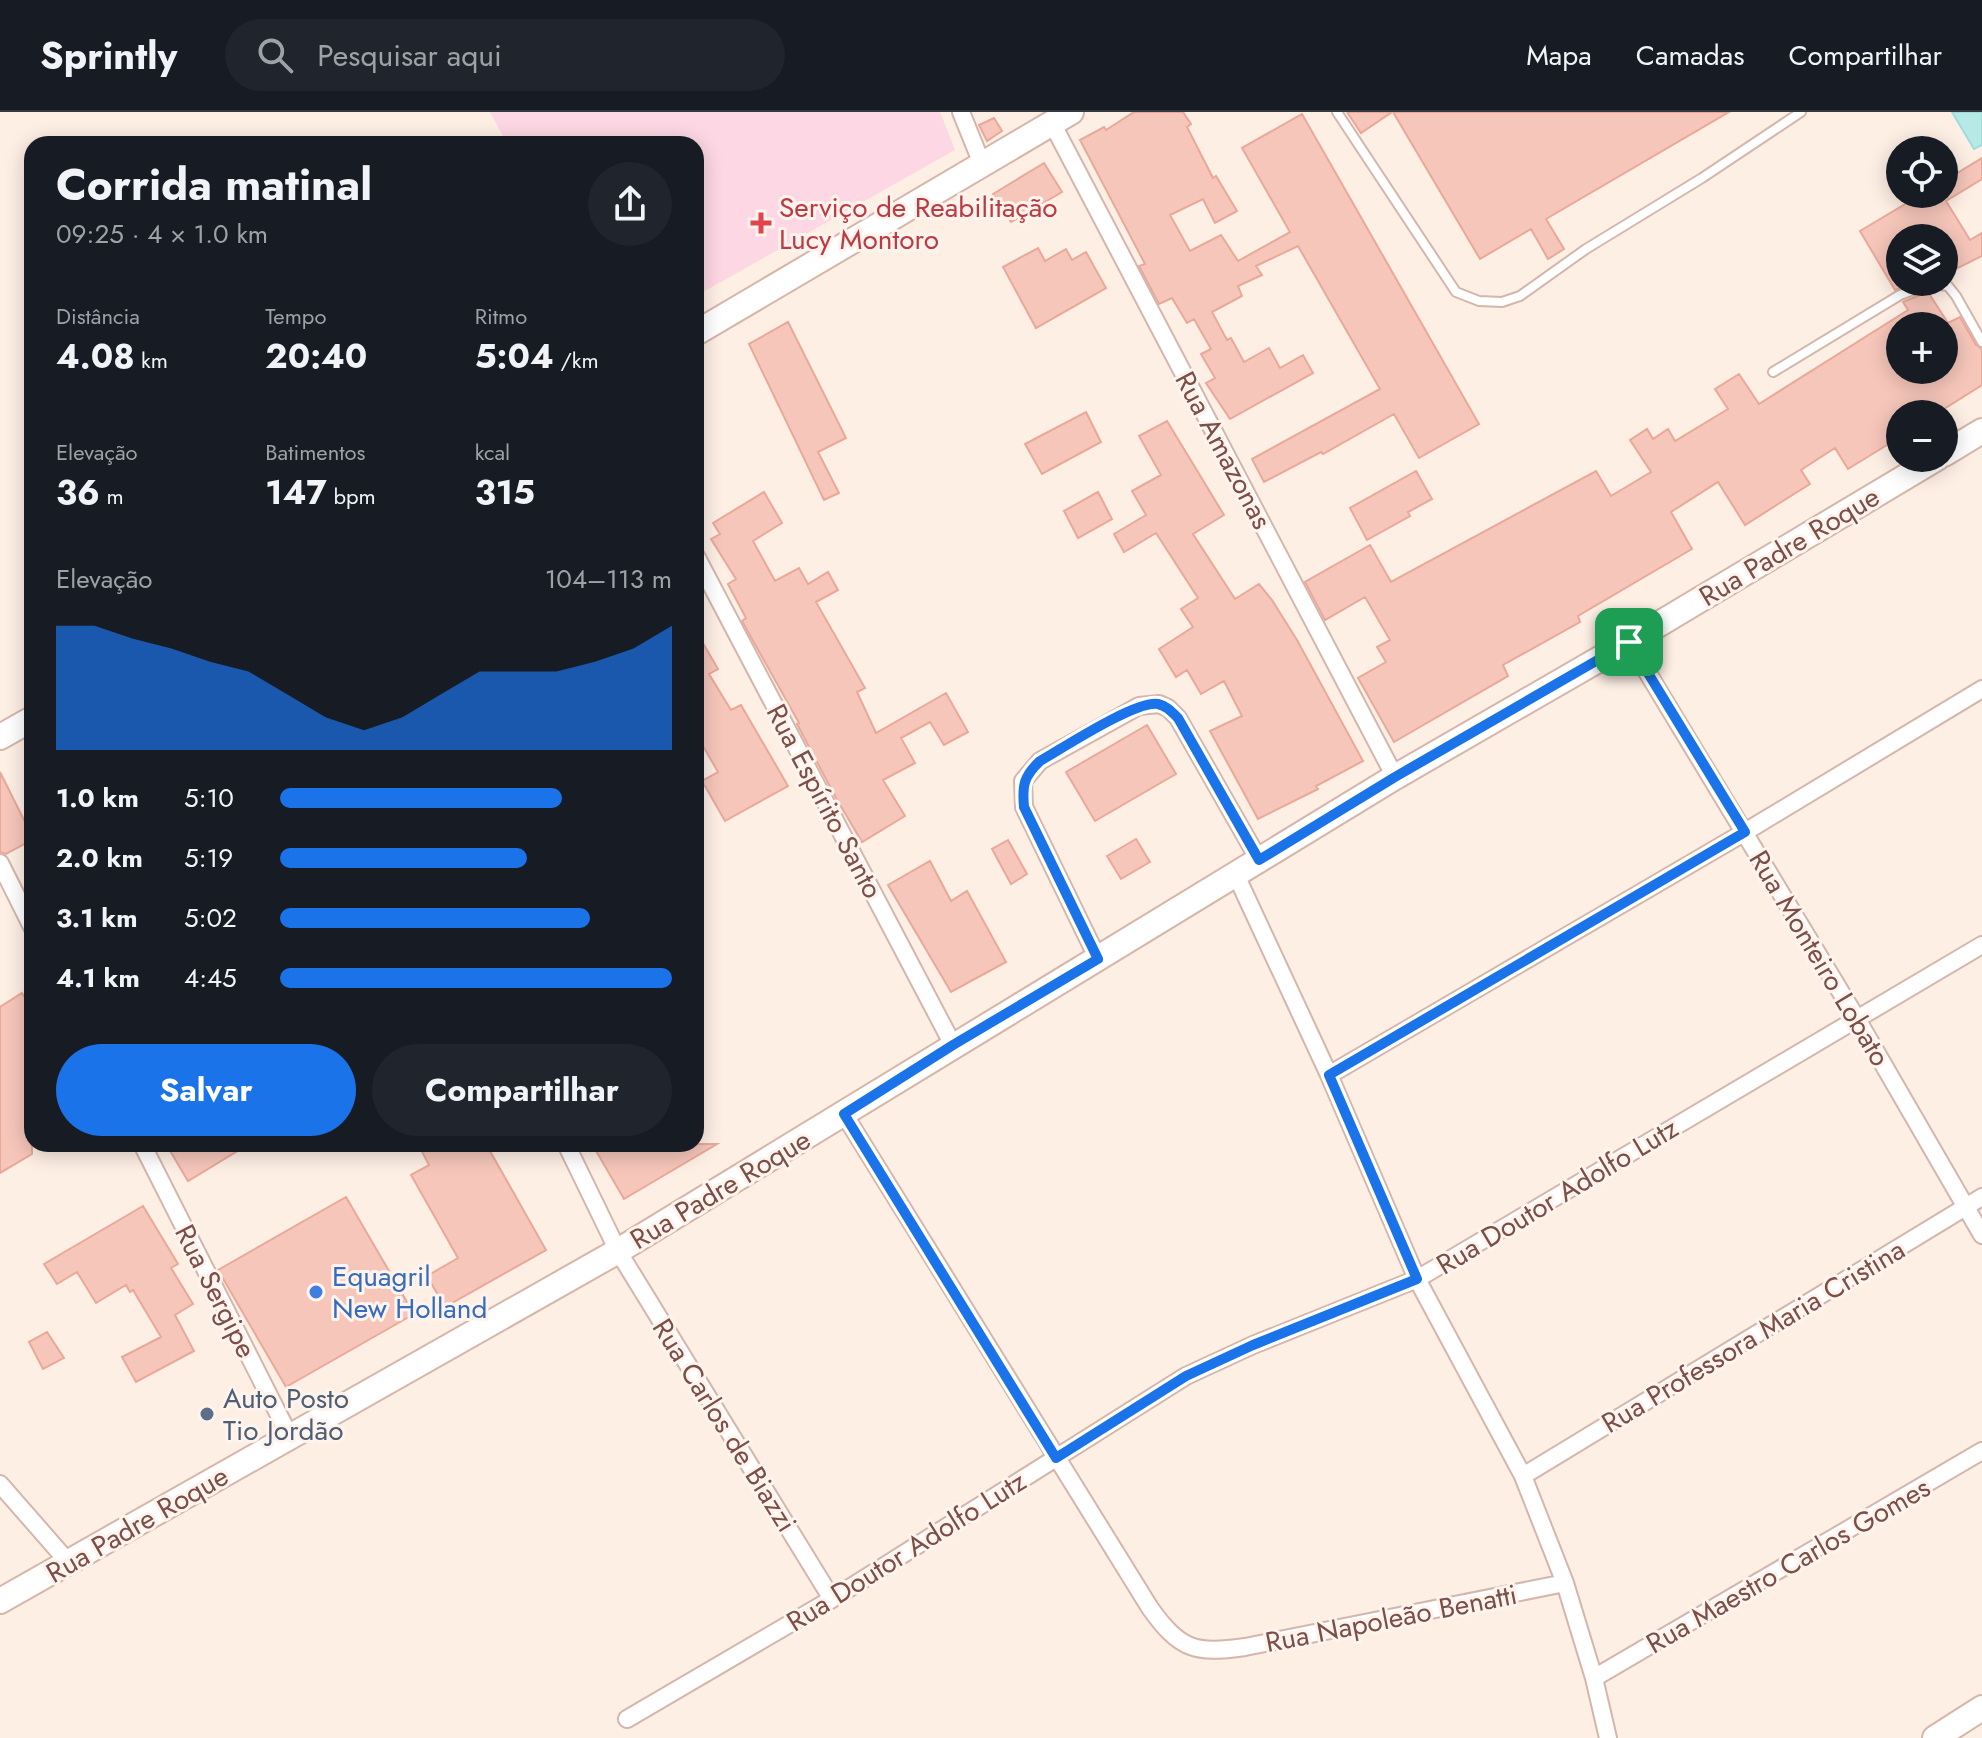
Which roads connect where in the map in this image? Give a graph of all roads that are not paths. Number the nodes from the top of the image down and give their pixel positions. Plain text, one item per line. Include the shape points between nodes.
1 (961, 112) edge
2 (1337, 112) edge
3 (1801, 112) edge
4 (1062, 118) edge
5 (982, 164) junction
6 (704, 328) edge
7 (1982, 342) edge
8 (1773, 372) dead end
9 (1982, 431) edge
10 (1958, 446) edge
11 (1914, 472) edge
12 (704, 571) edge
13 (1629, 642) junction
14 (1982, 689) edge
15 (24, 724) edge
16 (0, 737) edge
17 (1395, 777) junction
18 (1745, 832) junction
19 (1259, 860) junction
20 (0, 863) edge
21 (1236, 875) junction
22 (24, 911) edge
23 (1982, 945) edge
24 (1098, 959) junction
25 (1857, 1019) junction
26 (953, 1045) junction
27 (1329, 1075) junction
28 (844, 1114) junction
29 (146, 1152) edge
30 (570, 1152) edge
31 (1982, 1197) edge
32 (1966, 1206) junction
33 (1982, 1235) edge
34 (618, 1251) junction
35 (1417, 1279) junction
36 (290, 1437) junction
37 (1982, 1451) edge
38 (1056, 1458) junction
39 (1523, 1476) junction
40 (0, 1484) edge
41 (69, 1563) junction
42 (1565, 1583) junction
43 (29, 1586) junction
44 (832, 1599) junction
45 (0, 1601) edge
46 (0, 1615) edge
47 (1594, 1678) junction
48 (1982, 1708) edge
49 (627, 1719) dead end
50 (1608, 1738) edge
51 (1935, 1738) edge

1 - 5 street
2 - 3 lane via 1456,292 1502,302 1520,296
4 - 5 street
4 - 17 street, Rua Amazonas
5 - 6 street
7 - 8 lane via 1948,286 1930,284 1900,295
9 - 10 street
11 - 13 street, Rua Padre Roque
12 - 26 street, Rua Espírito Santo
13 - 17 street, Rua Padre Roque
13 - 18 street, Rua Monteiro Lobato
14 - 18 street
15 - 16 street
17 - 19 street, Rua Padre Roque
18 - 25 street, Rua Monteiro Lobato
18 - 27 street
19 - 21 street, Rua Padre Roque
19 - 24 street via 1168,708 1139,706 1040,761 1023,781 1024,807
20 - 22 street
21 - 24 street, Rua Padre Roque
21 - 27 street
23 - 25 street, Rua Doutor Adolfo Lutz
24 - 26 street, Rua Padre Roque
25 - 32 street, Rua Monteiro Lobato
25 - 35 street, Rua Doutor Adolfo Lutz
26 - 28 street, Rua Padre Roque
27 - 35 street
28 - 34 street, Rua Padre Roque
28 - 38 street
29 - 36 street, Rua Sergipe
30 - 34 street, Rua Carlos de Biazzi
31 - 32 street, Rua Professora Maria Cristina
32 - 33 street, Rua Monteiro Lobato
32 - 39 street, Rua Professora Maria Cristina
34 - 36 street, Rua Padre Roque
34 - 44 street, Rua Carlos de Biazzi
35 - 38 street, Rua Doutor Adolfo Lutz via 1186,1376
35 - 39 street
36 - 41 street, Rua Padre Roque
37 - 47 street, Rua Maestro Carlos Gomes
38 - 42 street, Rua Napoleão Benatti via 1167,1631 1194,1649 1217,1651
38 - 44 street, Rua Doutor Adolfo Lutz
39 - 42 street
40 - 41 street
41 - 43 street, Rua Padre Roque
42 - 47 street
43 - 45 street, Rua Padre Roque
43 - 46 street, Rua Padre Roque
44 - 49 street, Rua Doutor Adolfo Lutz
47 - 50 street
48 - 51 street

